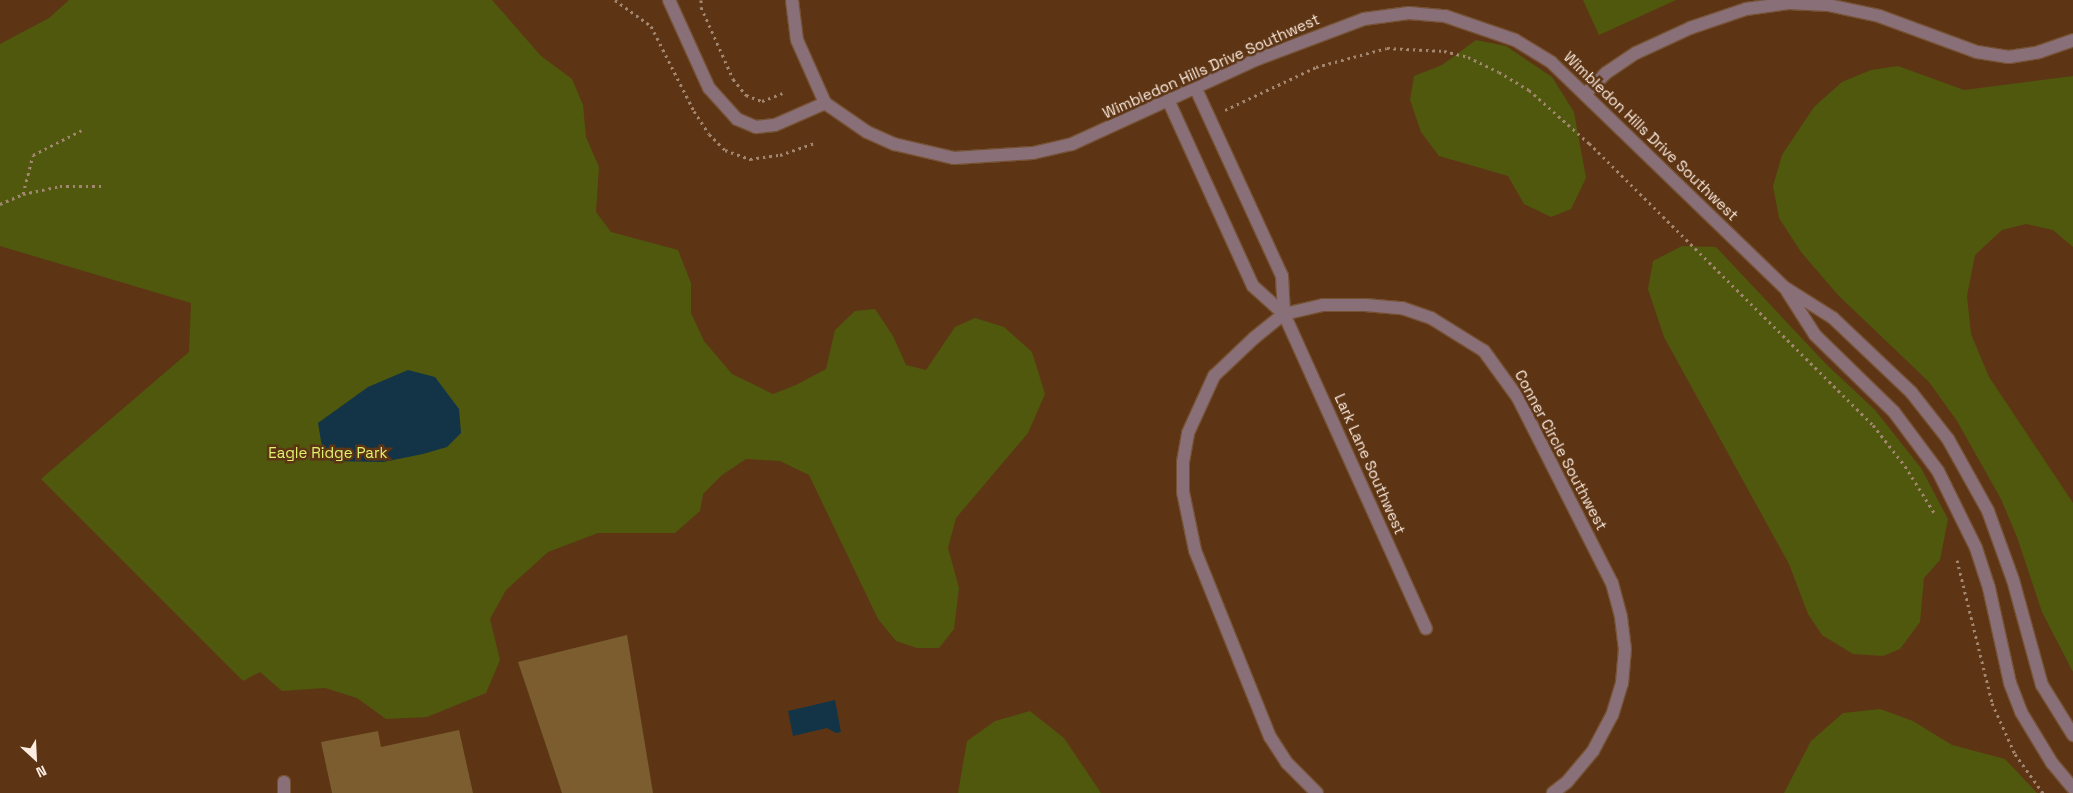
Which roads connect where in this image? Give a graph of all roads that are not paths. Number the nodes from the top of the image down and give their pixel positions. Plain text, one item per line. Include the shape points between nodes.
1 (669, 0) edge
2 (792, 0) edge
3 (2073, 40) edge
4 (1196, 89) junction
5 (1586, 93) junction
6 (1168, 102) junction
7 (825, 103) junction
8 (1784, 287) junction
9 (1284, 314) junction
10 (1426, 628) dead end
11 (2073, 735) edge
12 (2073, 788) edge
13 (1317, 793) edge
14 (1553, 793) edge

1 - 7 street via 710,88 737,119 756,127 775,125
2 - 7 street via 798,40
3 - 5 street via 2038,52 2009,57 1977,52 1879,16 1828,5 1789,3 1746,9 1690,28 1636,53
4 - 5 street, Wimbledon Hills Drive Southwest via 1320,34 1364,20 1409,12 1445,16 1515,40 1551,62
4 - 6 street, Wimbledon Hills Drive Southwest
4 - 9 street, Lark Lane Southwest via 1282,276
5 - 8 street, Wimbledon Hills Drive Southwest
6 - 7 street, Wimbledon Hills Drive Southwest via 1072,144 1033,153 954,158 894,144 867,132
6 - 9 street, Lark Lane Southwest via 1253,286
8 - 11 street, Wimbledon Hills Drive Southwest via 1832,318 1911,392 1948,438 1970,474 2002,546 2042,685
8 - 12 street, Wimbledon Hills Drive Southwest via 1815,335 1894,412 1938,471 1976,548 1989,588 2010,682 2021,712 2052,763
9 - 10 street, Lark Lane Southwest
9 - 13 street, Conner Circle Southwest via 1214,376 1188,433 1183,462 1183,492 1195,550 1270,737 1287,763
9 - 14 street, Conner Circle Southwest via 1323,306 1365,304 1402,308 1424,316 1484,351 1518,398 1612,583 1625,649 1622,683 1612,715 1593,751 1568,782

